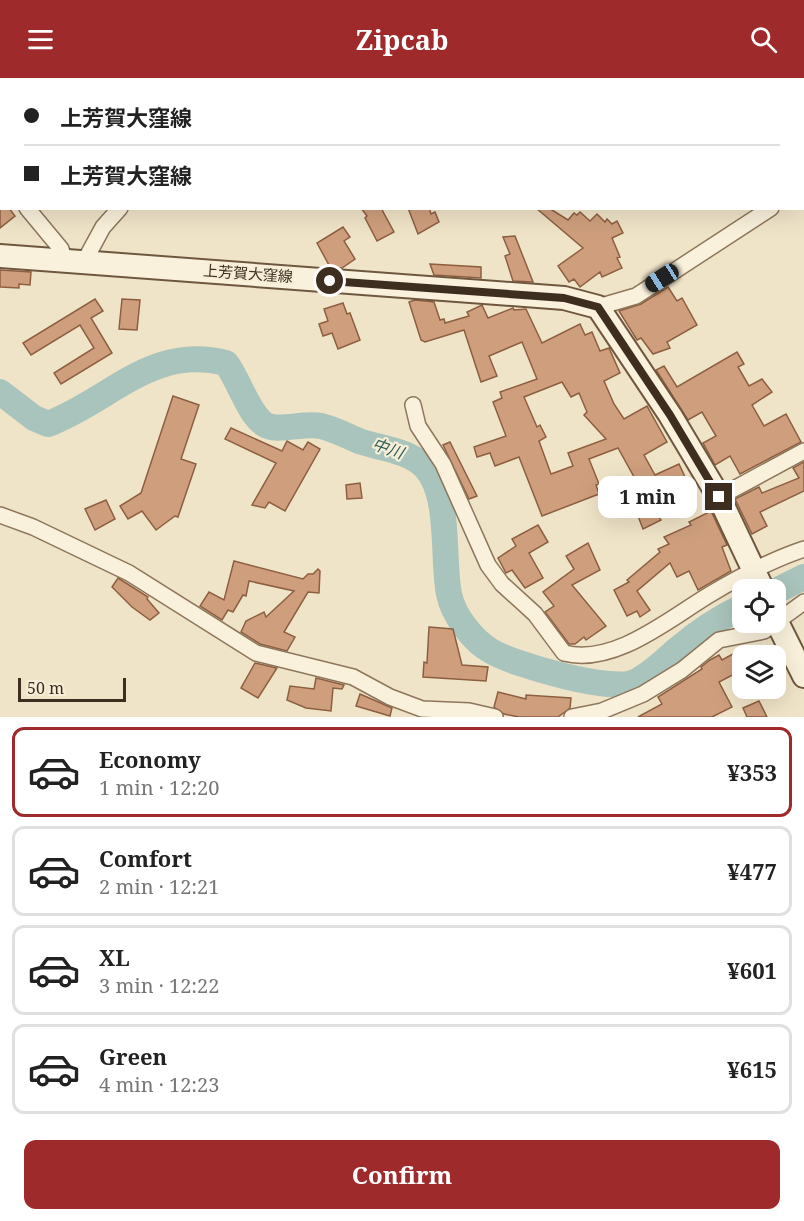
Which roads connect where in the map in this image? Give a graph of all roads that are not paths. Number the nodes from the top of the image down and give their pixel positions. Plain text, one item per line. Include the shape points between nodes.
1 (29, 210) edge
2 (118, 210) edge
3 (768, 210) edge
4 (0, 256) edge
5 (75, 261) junction
6 (598, 307) junction
7 (412, 405) dead end
8 (804, 451) edge
9 (719, 497) junction
10 (0, 515) edge
11 (804, 549) edge
12 (758, 579) edge
13 (732, 587) edge
14 (804, 602) edge
15 (786, 615) edge
16 (754, 633) edge
17 (782, 633) edge
18 (804, 676) edge
19 (495, 717) edge
20 (572, 717) edge

1 - 5 street
2 - 5 street
3 - 6 street via 636,296
4 - 5 main road, 上芳賀大窪線
5 - 6 main road, 上芳賀大窪線 via 564,298
6 - 9 main road
7 - 13 street via 418,426 443,464 488,565 502,584 535,614 564,653 589,655 626,644 664,626 708,595
8 - 9 street
9 - 12 main road
10 - 19 street via 129,573 256,653 353,677 422,709 469,711
11 - 12 street via 772,560
14 - 15 street
16 - 20 street via 719,640 682,670 643,694 602,711
17 - 18 main road

